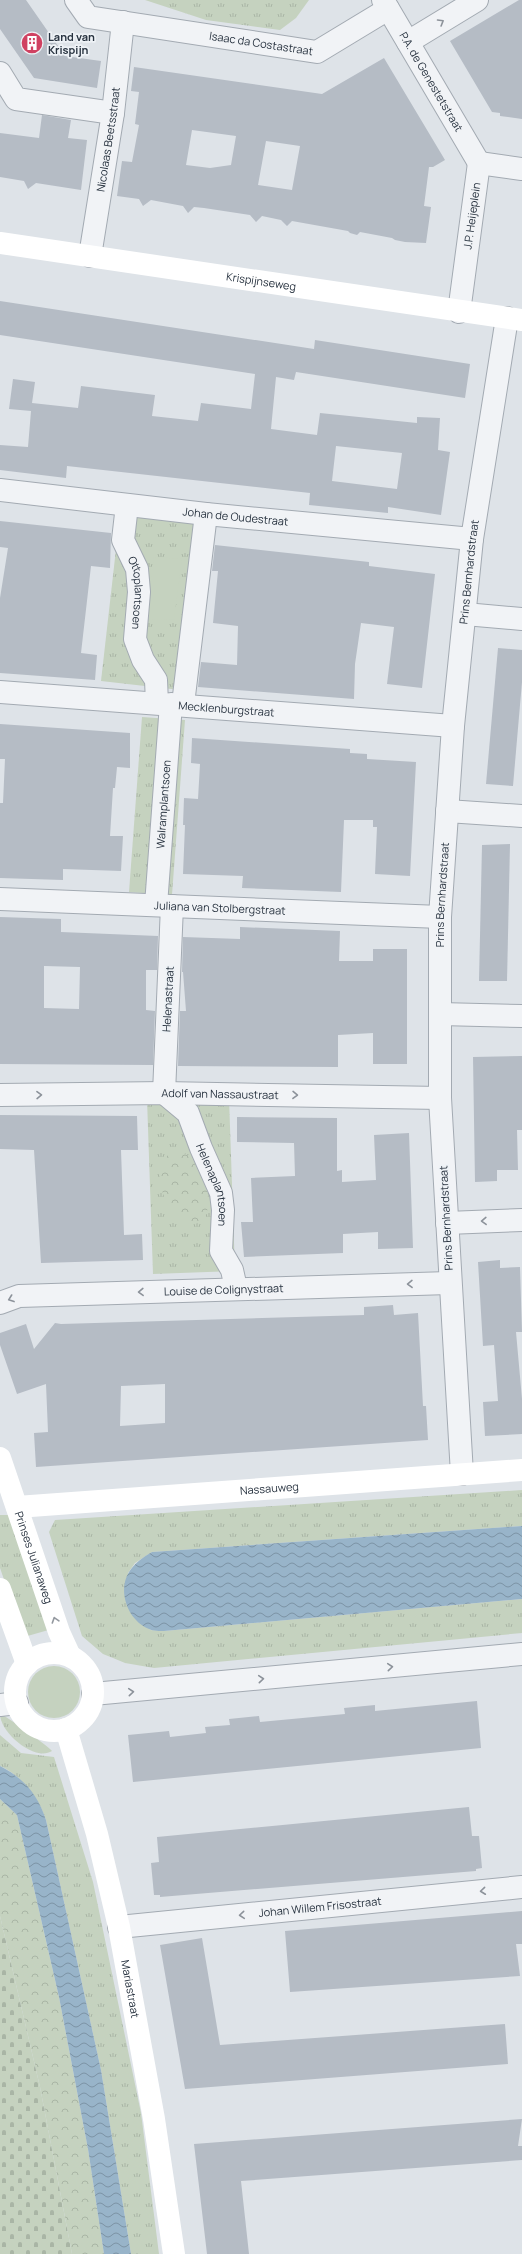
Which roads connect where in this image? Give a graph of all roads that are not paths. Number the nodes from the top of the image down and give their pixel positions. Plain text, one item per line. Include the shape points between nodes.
1 (76, 0) edge
2 (477, 0) edge
3 (385, 4) edge
4 (122, 22) junction
5 (408, 42) junction
6 (0, 73) edge
7 (113, 113) junction
8 (479, 164) junction
9 (522, 169) edge
10 (0, 243) edge
11 (90, 256) junction
12 (459, 312) junction
13 (514, 319) edge
14 (0, 490) edge
15 (127, 505) junction
16 (206, 514) junction
17 (472, 539) junction
18 (465, 614) junction
19 (522, 619) edge
20 (0, 692) edge
21 (170, 704) junction
22 (453, 726) junction
23 (447, 811) junction
24 (522, 816) edge
25 (0, 899) edge
26 (164, 905) junction
27 (440, 917) junction
28 (440, 1014) junction
29 (522, 1016) edge
30 (164, 1093) junction
31 (0, 1095) edge
32 (440, 1098) junction
33 (522, 1220) edge
34 (447, 1223) junction
35 (449, 1283) junction
36 (236, 1288) junction
37 (0, 1303) edge
38 (0, 1458) edge
39 (522, 1470) edge
40 (462, 1474) junction
41 (17, 1507) junction
42 (0, 1589) edge
43 (522, 1654) edge
44 (70, 1656) junction
45 (27, 1664) junction
46 (92, 1694) junction
47 (8, 1704) edge
48 (66, 1729) junction
49 (522, 1887) edge
50 (119, 1927) junction
51 (174, 2254) edge

1 - 4 street, Isaac da Costastraat via 88,17
5 -> 2 street
3 - 4 street, Isaac da Costastraat via 317,52
3 - 5 street, P.A. de Genestetstraat
4 - 7 street, Nicolaas Beetsstraat
5 - 8 street, P.A. de Genestetstraat
6 - 7 street via 16,99
7 - 11 street, Nicolaas Beetsstraat
8 - 9 street
8 - 12 street, J.P. Heijeplein
10 - 11 street, Krispijnseweg
11 - 12 street, Krispijnseweg
12 - 13 street, Krispijnseweg
13 - 17 street, Prins Bernhardstraat
14 - 15 street, Johan de Oudestraat
15 - 16 street, Johan de Oudestraat
15 - 21 street, Ottoplantsoen via 123,540 137,569 138,584 135,639 143,660
16 - 17 street, Johan de Oudestraat
16 - 21 street
17 - 18 street, Prins Bernhardstraat
18 - 19 street
18 - 22 street, Prins Bernhardstraat
20 - 21 street, Mecklenburgstraat
21 - 22 street, Mecklenburgstraat
21 - 26 street, Walramplantsoen
22 - 23 street, Prins Bernhardstraat
23 - 24 street
23 - 27 street, Prins Bernhardstraat
25 - 26 street, Juliana van Stolbergstraat
26 - 27 street, Juliana van Stolbergstraat
26 - 30 street, Helenastraat
27 - 28 street, Prins Bernhardstraat
28 - 29 street
28 - 32 street, Prins Bernhardstraat
31 -> 30 street, Adolf van Nassaustraat
30 -> 32 street, Adolf van Nassaustraat
30 - 36 street, Helenaplantsoen via 188,1113 221,1193 221,1251 232,1270
32 - 34 street, Prins Bernhardstraat
33 -> 34 street
34 - 35 street, Prins Bernhardstraat
35 -> 36 street, Louise de Colignystraat
35 - 40 street, Prins Bernhardstraat
36 -> 37 street, Louise de Colignystraat via 19,1296
38 - 41 street, Prinses Julianaweg
39 - 40 street, Nassauweg
40 - 41 street, Nassauweg
44 -> 41 street, Prinses Julianaweg
42 - 45 street
46 -> 43 street
44 - 45 street via 47,1654
44 - 46 street via 85,1669 91,1680
45 - 47 street via 18,1678
46 - 48 street via 91,1703 81,1719
47 - 48 street via 36,1726 50,1730
48 - 50 street, Mariastraat via 97,1834
49 -> 50 street, Johan Willem Frisostraat
50 - 51 street, Mariastraat via 154,2119

